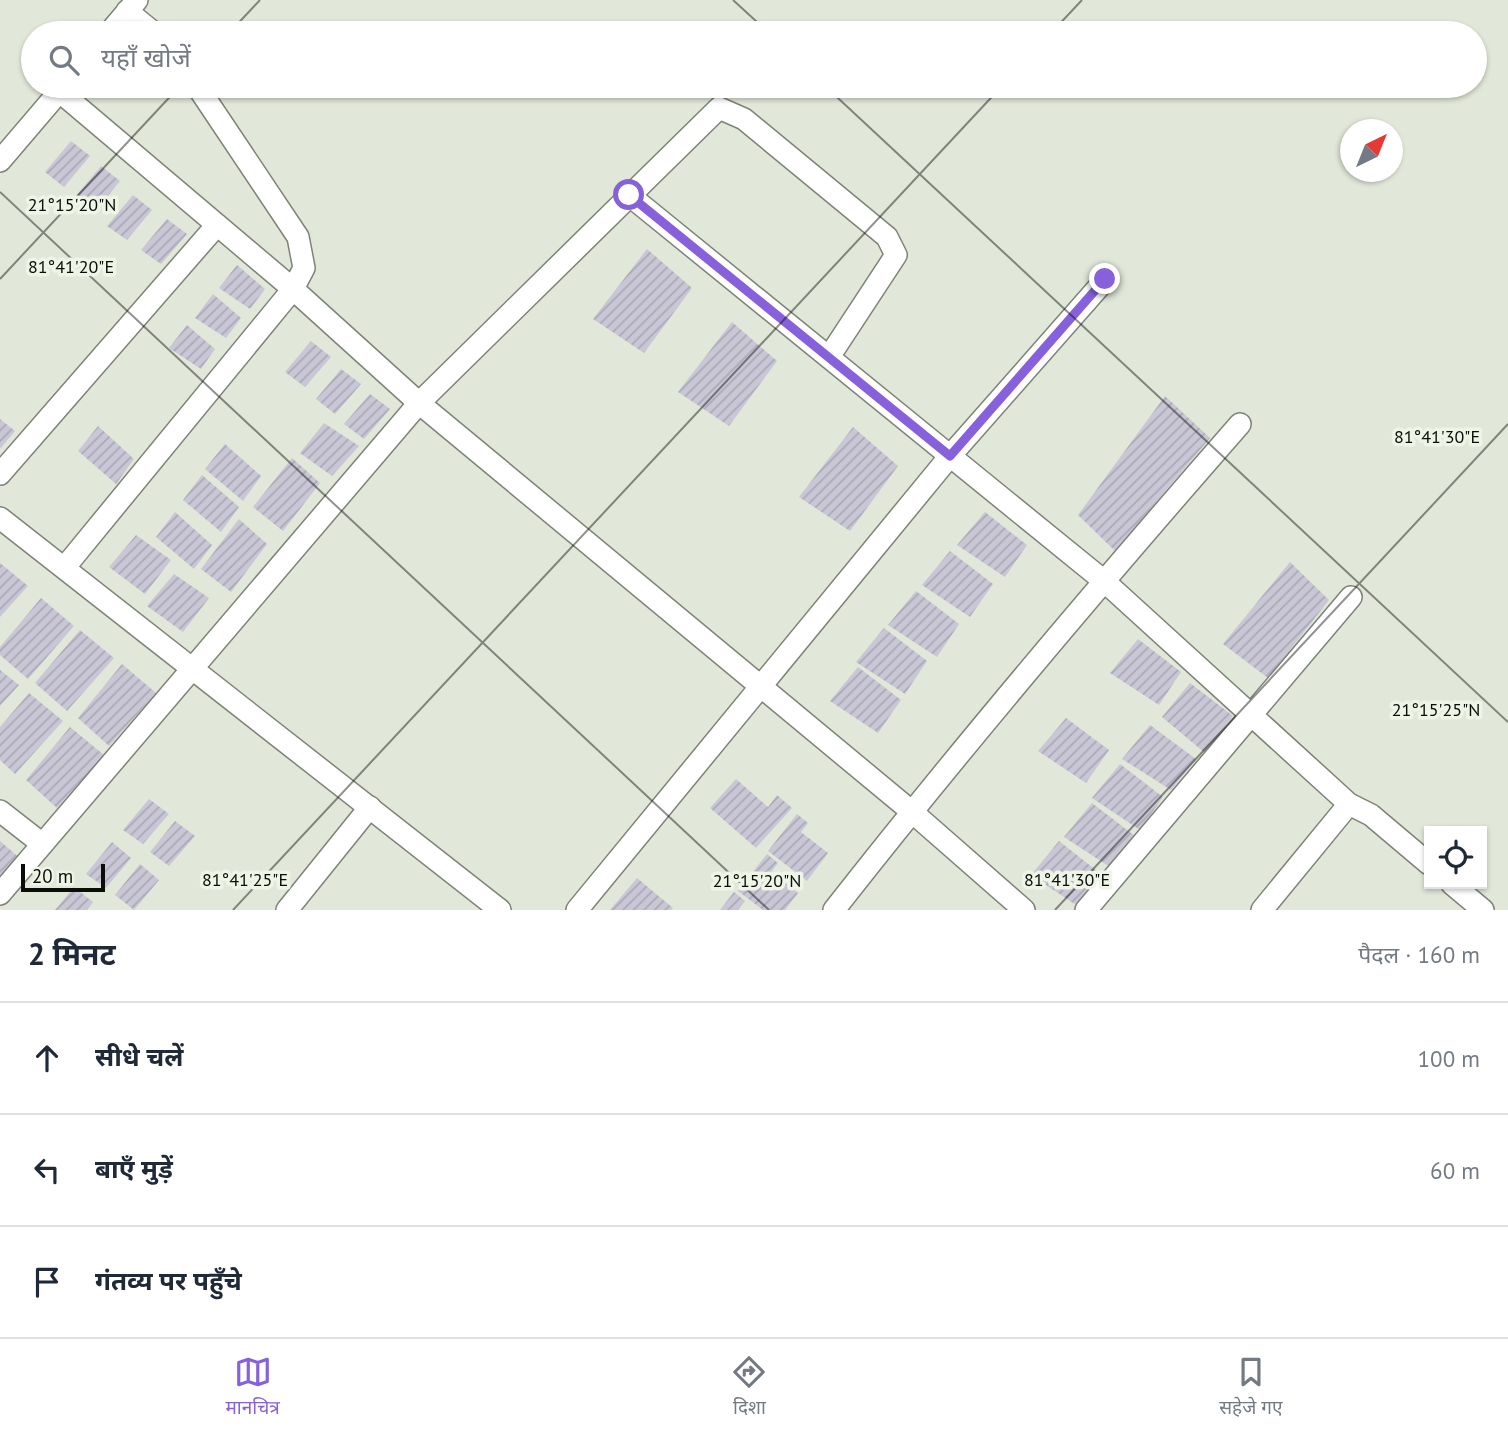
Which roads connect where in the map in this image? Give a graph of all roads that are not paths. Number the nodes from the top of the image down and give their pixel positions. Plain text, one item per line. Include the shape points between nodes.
1 (132, 6) edge
2 (119, 21) edge
3 (144, 21) edge
4 (53, 98) edge
5 (72, 98) edge
6 (205, 98) edge
7 (0, 161) edge
8 (629, 195) junction
9 (217, 225) junction
10 (1105, 279) dead end
11 (293, 289) junction
12 (829, 357) junction
13 (419, 403) junction
14 (1240, 424) dead end
15 (950, 456) junction
16 (0, 474) edge
17 (0, 518) edge
18 (65, 568) junction
19 (1104, 581) junction
20 (1351, 597) dead end
21 (191, 666) junction
22 (760, 687) junction
23 (1251, 712) junction
24 (1349, 804) junction
25 (370, 807) junction
26 (0, 811) edge
27 (911, 811) junction
28 (41, 843) junction
29 (1424, 860) edge
30 (1458, 889) edge
31 (0, 894) edge
32 (287, 910) edge
33 (500, 910) edge
34 (577, 910) edge
35 (834, 910) edge
36 (1024, 910) edge
37 (1086, 910) edge
38 (1262, 910) edge
39 (1483, 910) edge

1 - 2 street
1 - 3 street
4 - 7 street
5 - 9 street
6 - 11 street via 298,237 304,268
8 - 12 street
8 - 12 street via 719,108 744,119 887,237 896,255
8 - 13 street
9 - 11 street
9 - 16 street
10 - 15 street
11 - 13 street
11 - 18 street
12 - 15 street
13 - 21 street
13 - 22 street
14 - 19 street
15 - 19 street
15 - 22 street
17 - 18 street
18 - 21 street
19 - 23 street
19 - 27 street
20 - 23 street
21 - 25 street
21 - 28 street
22 - 27 street
22 - 34 street
23 - 24 street
23 - 37 street
24 - 29 street via 1371,815
24 - 38 street
25 - 32 street
25 - 33 street
26 - 28 street
27 - 35 street
27 - 36 street
28 - 31 street
30 - 39 street

